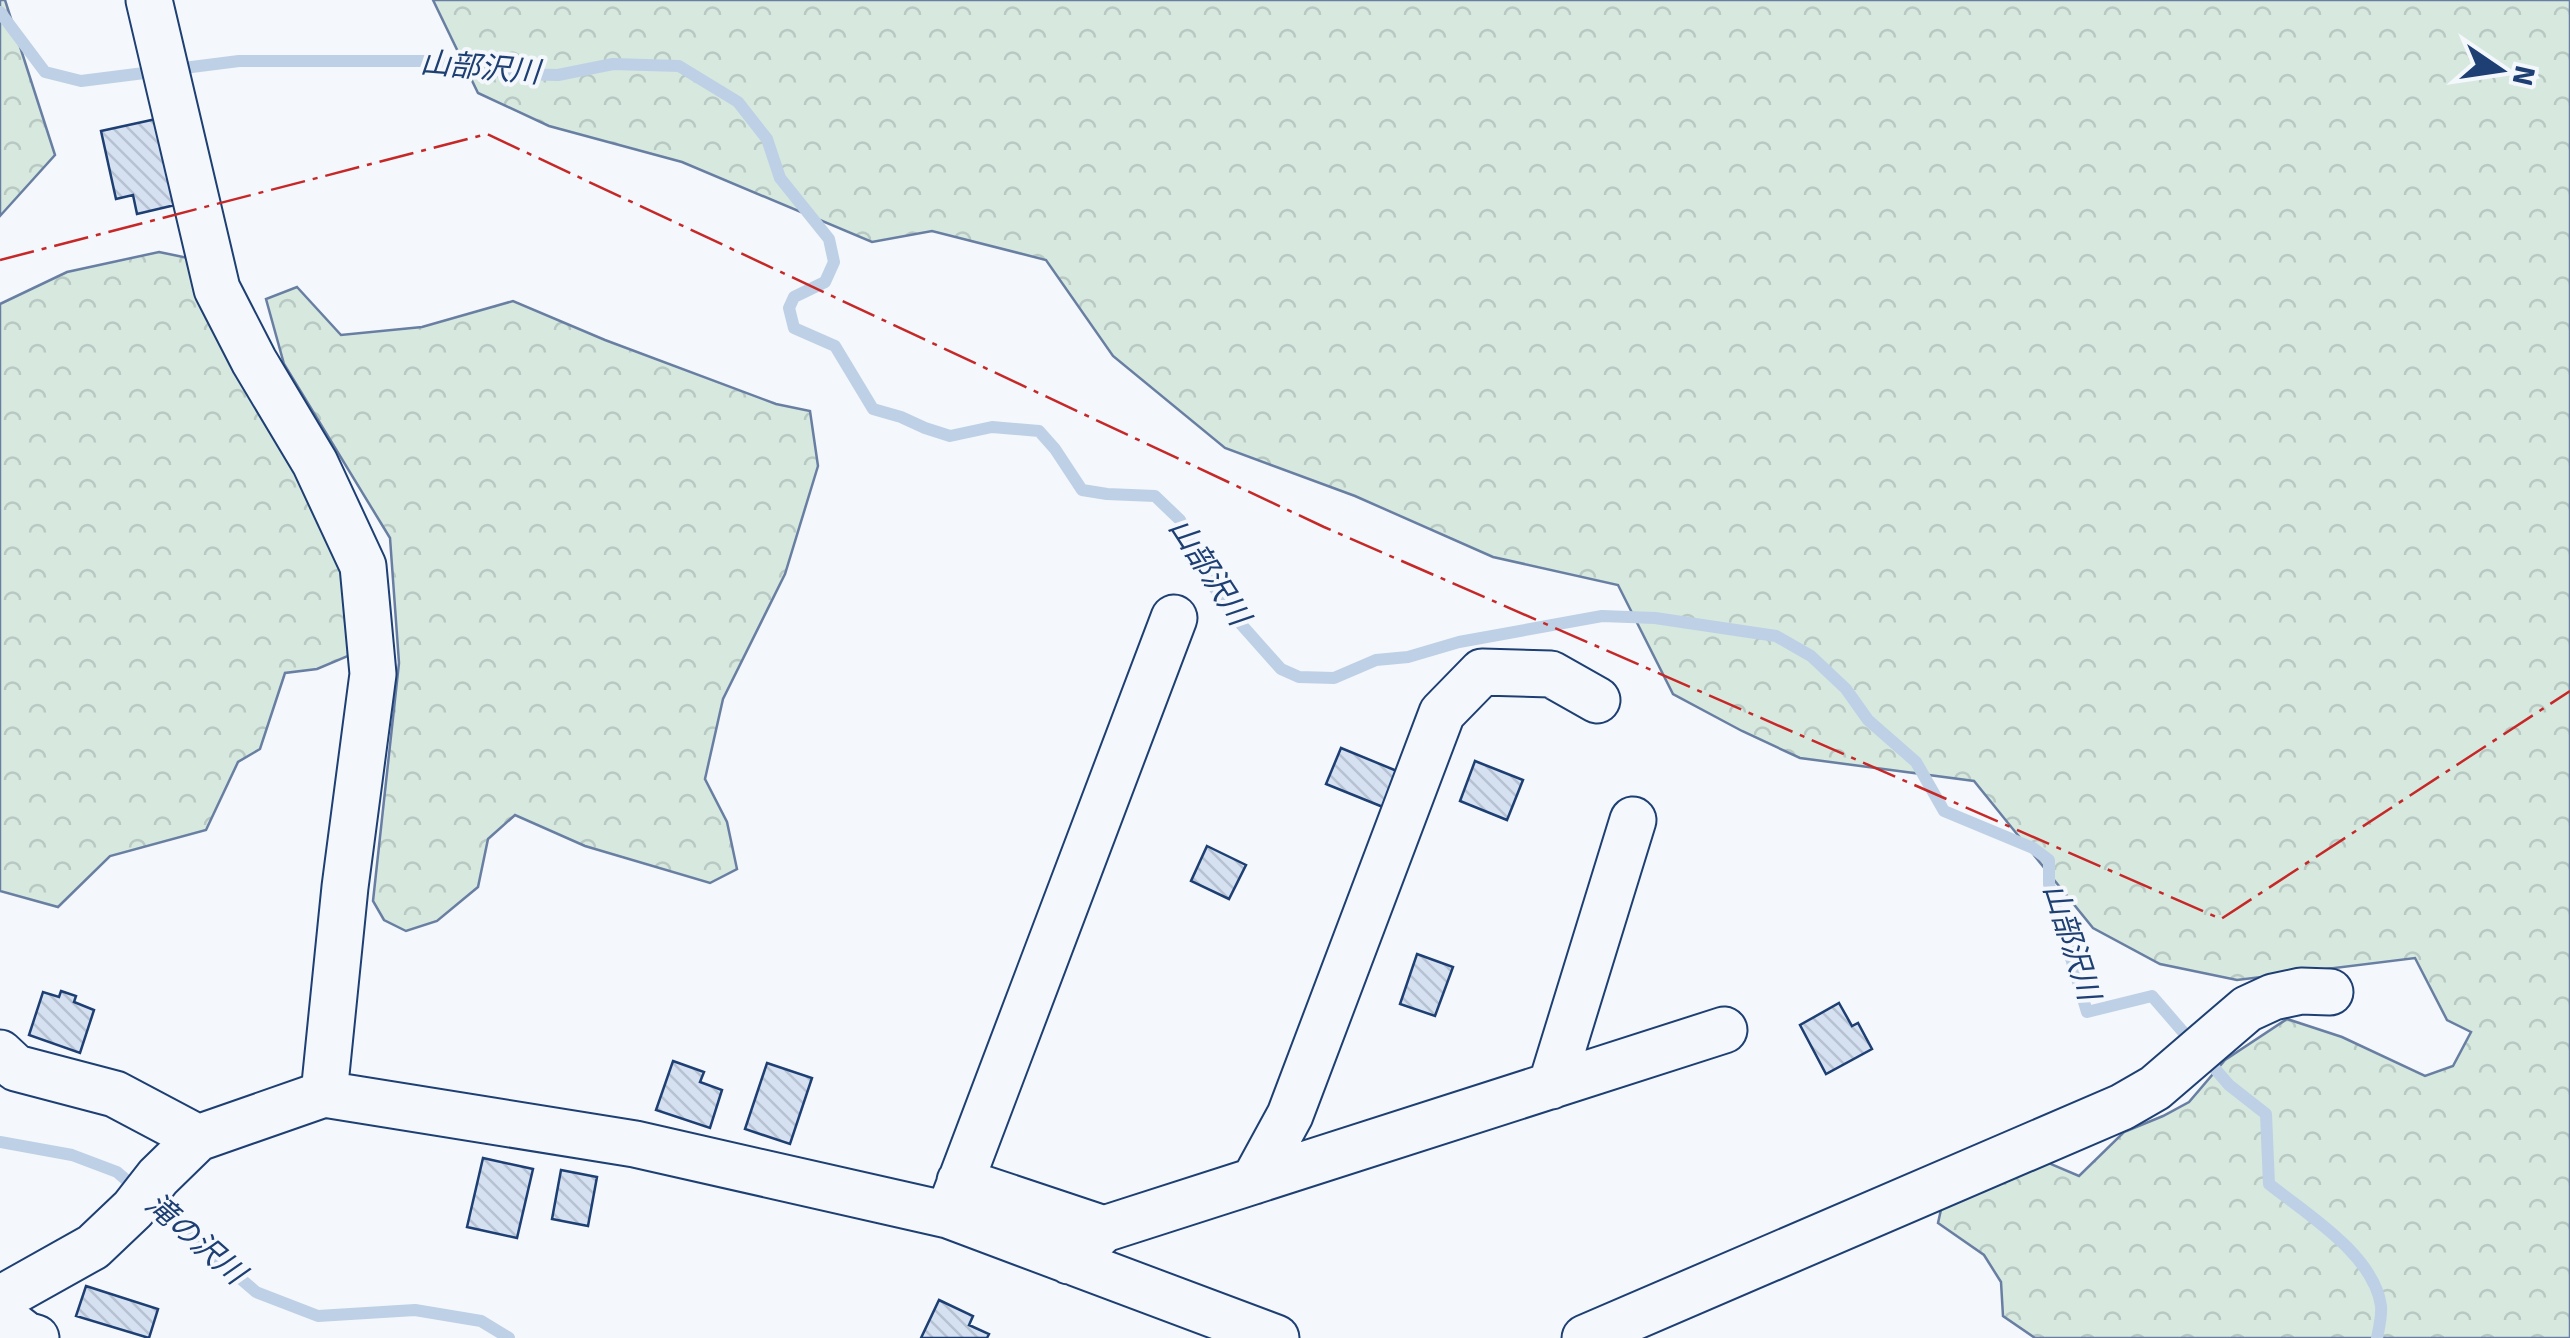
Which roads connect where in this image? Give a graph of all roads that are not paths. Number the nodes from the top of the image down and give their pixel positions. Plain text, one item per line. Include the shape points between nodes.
1 (149, 0) edge
2 (1174, 618) dead end
3 (1597, 700) dead end
4 (1633, 820) dead end
5 (2330, 992) dead end
6 (1724, 1030) dead end
7 (0, 1053) edge
8 (1551, 1086) junction
9 (324, 1094) junction
10 (198, 1138) junction
11 (1254, 1181) junction
12 (954, 1198) junction
13 (1104, 1229) junction
14 (1070, 1260) junction
15 (0, 1299) edge
16 (0, 1316) edge
17 (36, 1338) edge
18 (1276, 1338) edge
19 (1585, 1338) edge

1 - 9 street via 217,289 315,463 363,566 374,674
2 - 12 street
3 - 11 street via 1551,674 1482,672 1442,714 1290,1115
4 - 8 street
5 - 19 street via 2273,996 2246,1009 2155,1088 2122,1107
6 - 8 street
7 - 10 street via 16,1068 115,1094
8 - 11 street
9 - 10 street
9 - 12 street
10 - 15 street via 92,1246
11 - 13 street
12 - 13 street
12 - 14 street
13 - 14 street
14 - 18 street
16 - 17 street

